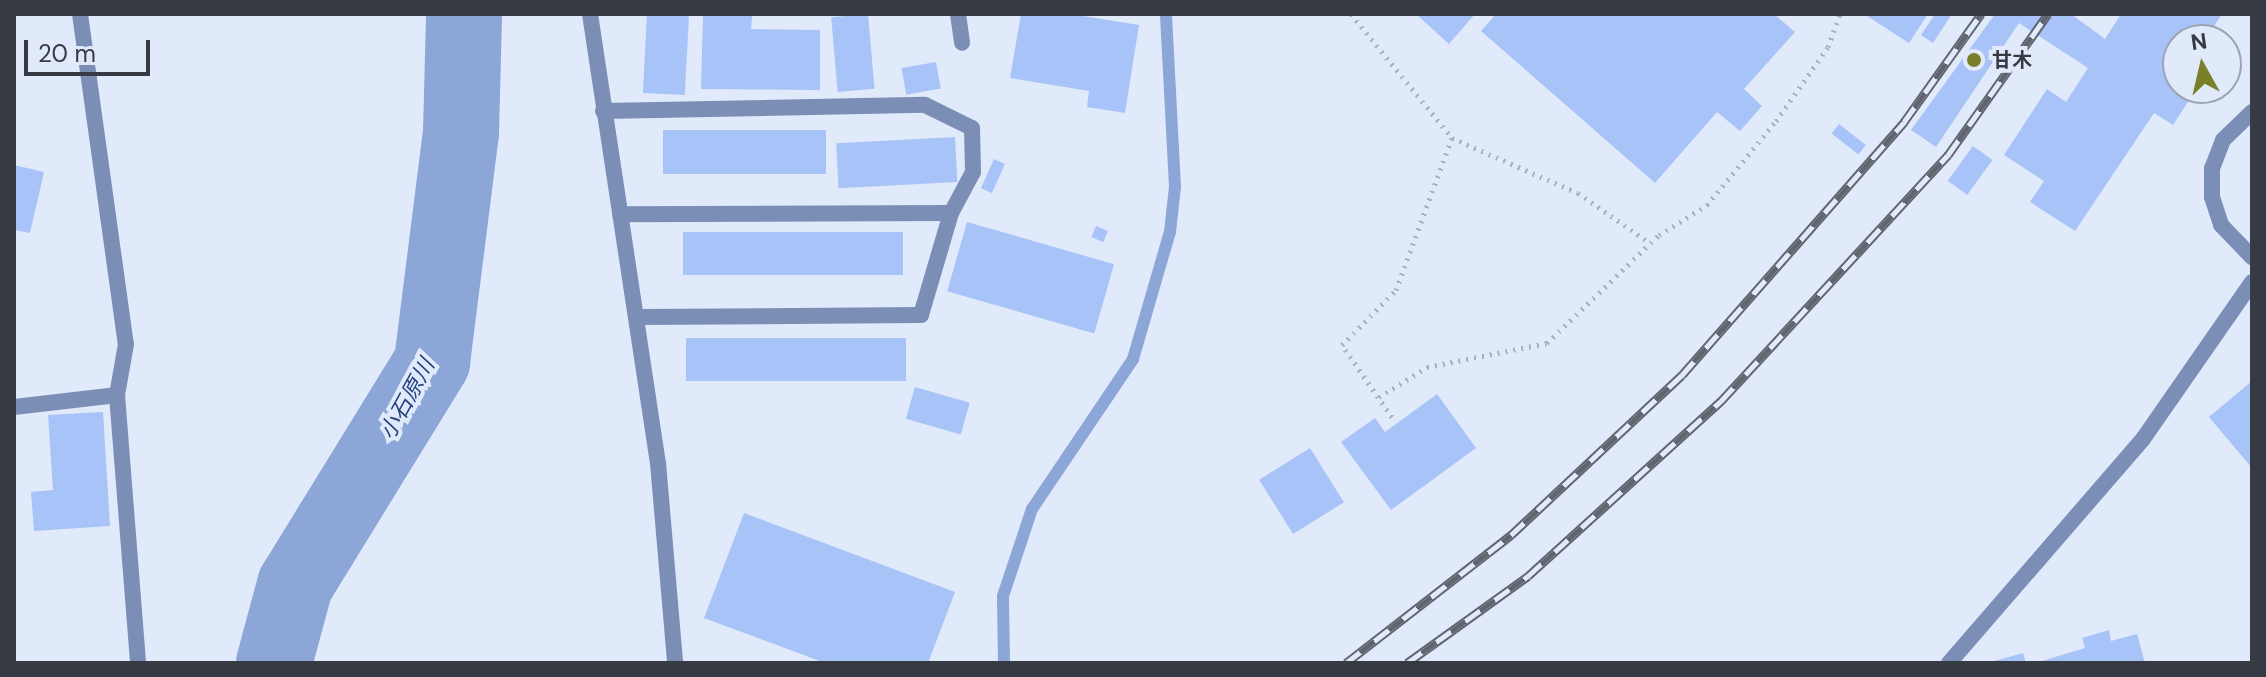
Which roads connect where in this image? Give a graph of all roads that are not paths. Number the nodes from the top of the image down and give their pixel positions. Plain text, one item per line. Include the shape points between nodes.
1 (80, 14) edge
2 (590, 14) edge
3 (958, 14) edge
4 (962, 43) dead end
5 (603, 111) junction
6 (2252, 112) edge
7 (951, 213) junction
8 (620, 214) junction
9 (2252, 257) edge
10 (2252, 282) edge
11 (639, 317) junction
12 (117, 395) junction
13 (14, 407) edge
14 (138, 663) edge
15 (675, 663) edge
16 (1949, 663) edge

1 - 12 street via 126,344
2 - 5 street
3 - 4 street
5 - 7 street via 925,105 972,128 973,172
5 - 8 street
6 - 9 street via 2223,140 2212,168 2212,197 2221,225
7 - 8 street
7 - 11 street via 921,315
8 - 11 street
10 - 16 street via 2143,439
11 - 15 street
12 - 13 street
12 - 14 street

